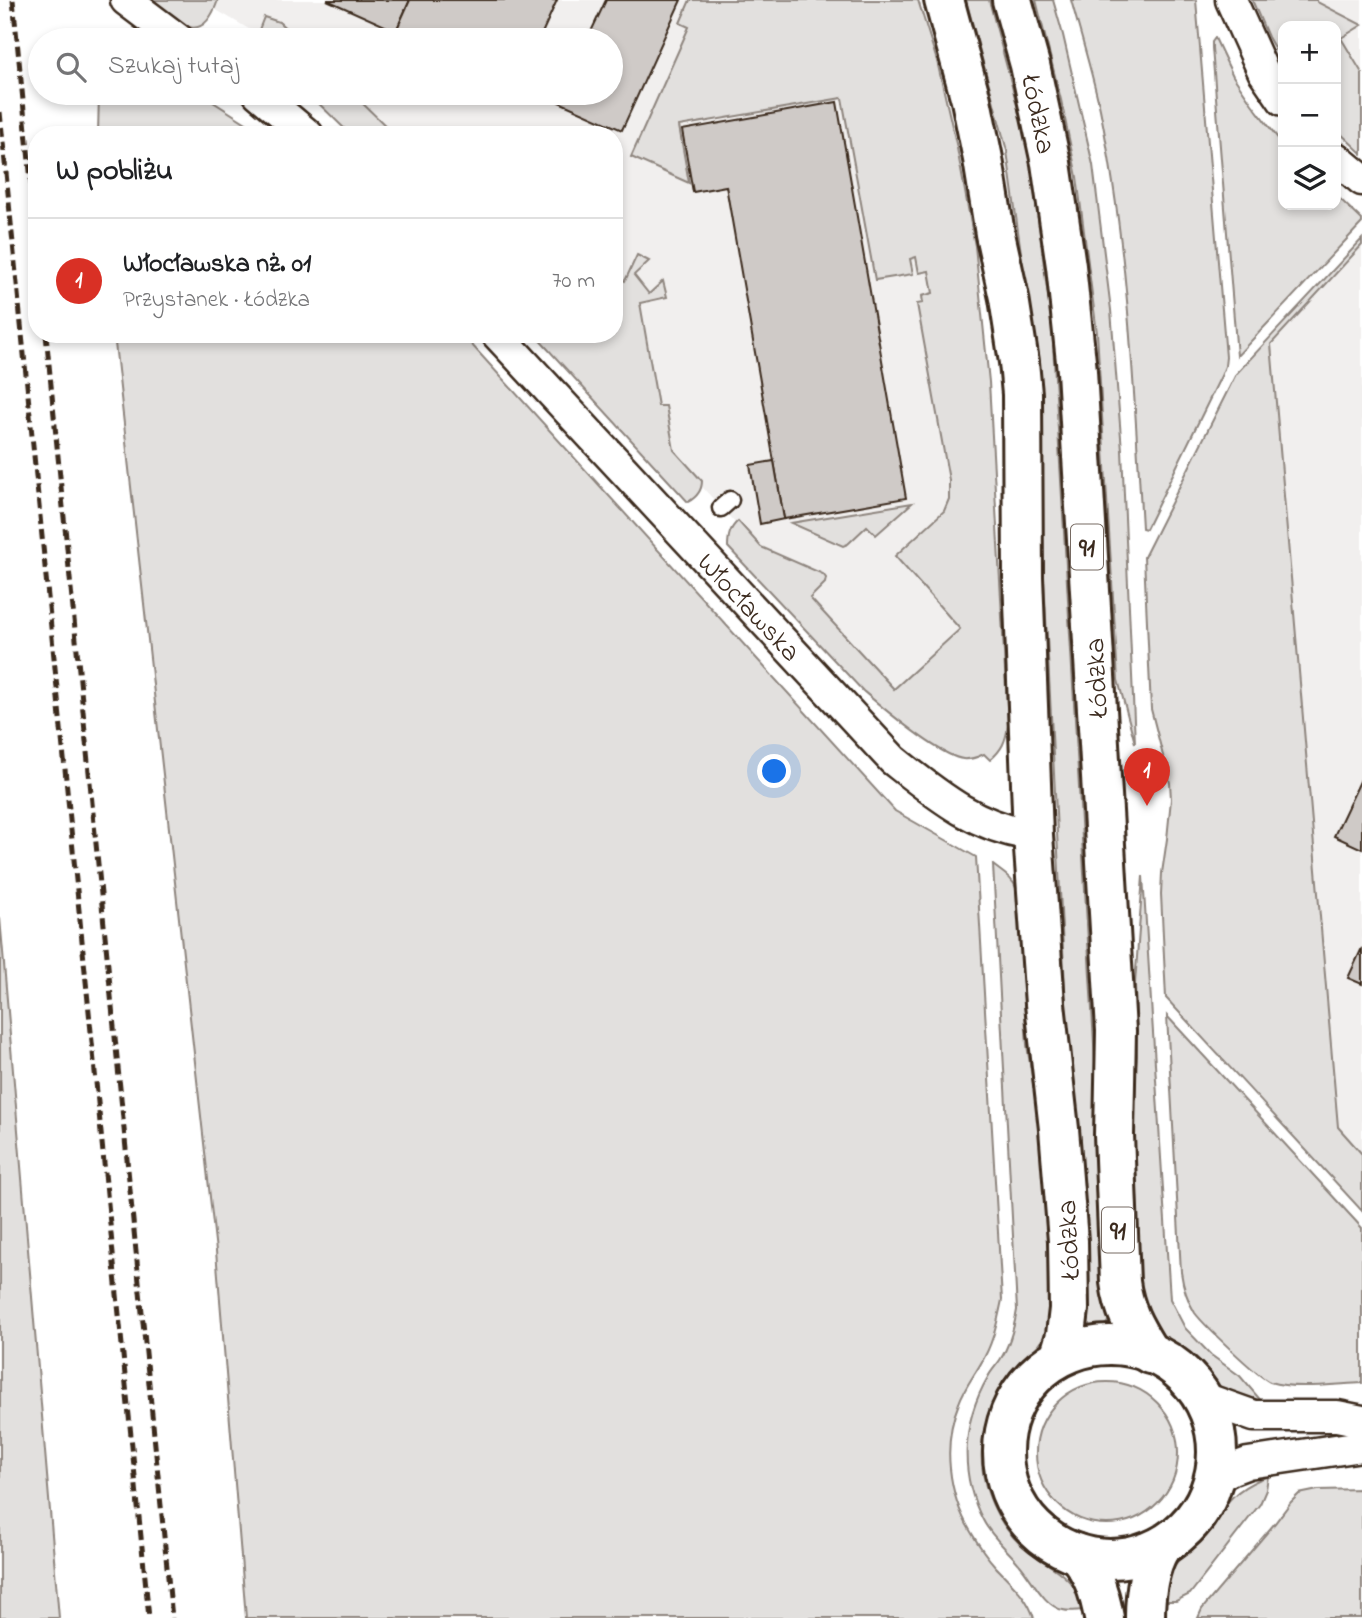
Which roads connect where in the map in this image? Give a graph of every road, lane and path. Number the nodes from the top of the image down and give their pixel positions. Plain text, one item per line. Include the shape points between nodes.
1 (126, 0) edge
2 (944, 0) edge
3 (1012, 0) edge
4 (1231, 0) edge
5 (163, 28) edge
6 (1278, 93) edge
7 (272, 105) edge
8 (297, 126) edge
9 (1341, 162) edge
10 (1362, 180) edge
11 (505, 343) edge
12 (1033, 835) junction
13 (1150, 1354) junction
14 (1060, 1355) junction
15 (1198, 1396) junction
16 (1362, 1421) edge
17 (1362, 1446) edge
18 (1214, 1479) junction
19 (1160, 1548) junction
20 (1077, 1553) junction
21 (1104, 1618) edge
22 (1145, 1618) edge

1 - 5 street
2 - 12 main road, Łódzka / 91 via 983,159 1019,362
3 - 13 main road, Łódzka / 91 via 1051,163 1073,322 1116,1031 1114,1135 1120,1282 1128,1318
4 - 6 street via 1263,71
7 - 8 street
9 - 10 street
11 - 12 street, Włocławska via 893,760 937,795 983,822
12 - 14 main road, Łódzka / 91 via 1068,1241 1069,1309
13 - 14 main road, 91 via 1132,1346 1102,1345
13 - 15 main road, 91 via 1177,1372
14 - 20 main road, 91 via 1034,1375 1010,1412 1004,1438 1005,1466 1012,1496 1027,1519 1045,1536
15 - 16 street via 1254,1416 1337,1416
15 - 18 main road, 91 via 1214,1432
17 - 18 street via 1248,1463
18 - 19 main road, 91 via 1196,1518
19 - 20 main road, 91 via 1119,1560
19 - 22 main road via 1147,1588
20 - 21 main road via 1094,1583

